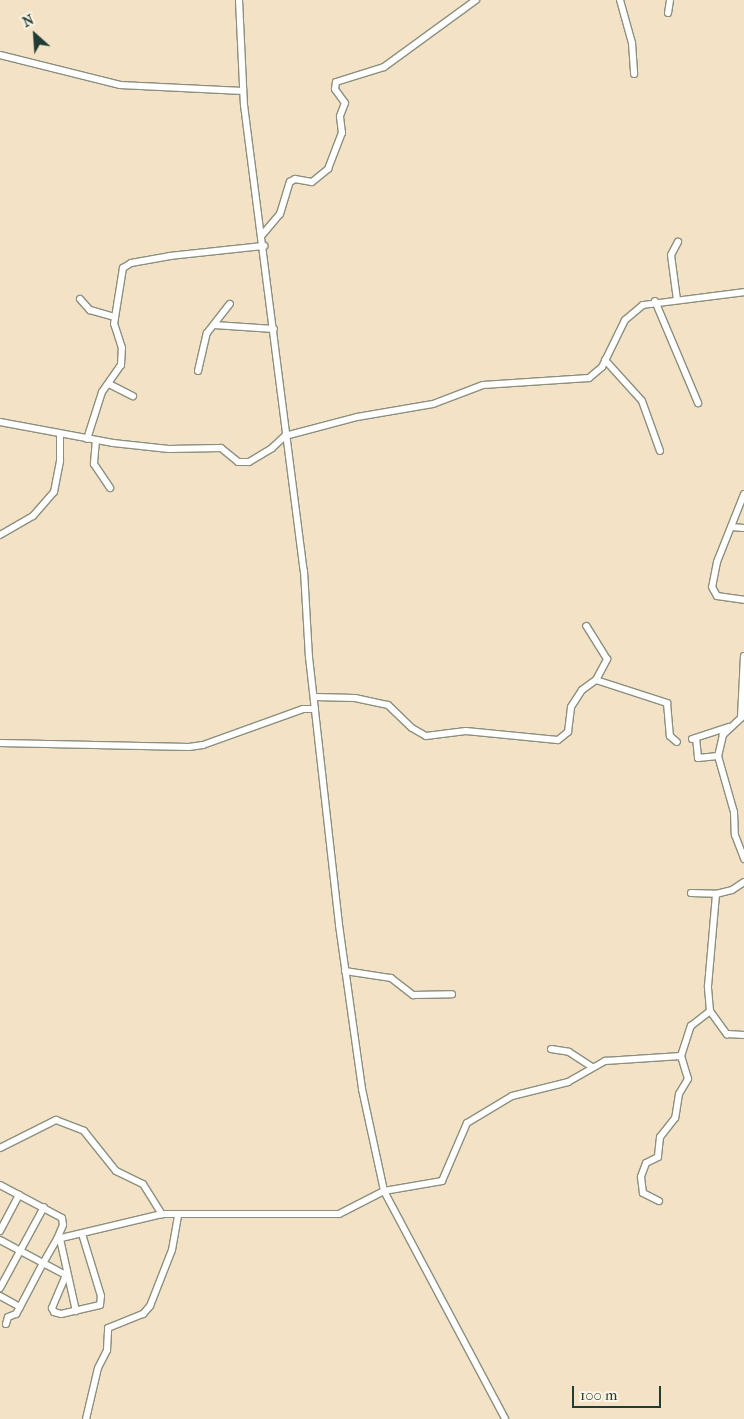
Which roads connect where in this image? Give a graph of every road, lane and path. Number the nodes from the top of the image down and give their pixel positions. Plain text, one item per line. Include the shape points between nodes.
1 (239, 0) edge
2 (476, 0) edge
3 (620, 0) edge
4 (670, 0) edge
5 (668, 13) dead end
6 (0, 55) edge
7 (634, 74) dead end
8 (244, 91) junction
9 (263, 234) junction
10 (678, 242) dead end
11 (264, 246) junction
12 (744, 292) edge
13 (80, 299) dead end
14 (677, 300) junction
15 (656, 301) junction
16 (230, 304) dead end
17 (115, 317) junction
18 (214, 325) junction
19 (274, 329) junction
20 (605, 360) junction
21 (198, 371) dead end
22 (109, 384) junction
23 (133, 396) dead end
24 (698, 403) dead end
25 (0, 422) edge
26 (60, 435) junction
27 (285, 436) junction
28 (87, 439) junction
29 (96, 440) junction
30 (660, 451) dead end
31 (110, 488) dead end
32 (744, 494) edge
33 (731, 527) junction
34 (744, 528) edge
35 (0, 535) edge
36 (744, 600) edge
37 (586, 626) dead end
38 (744, 656) edge
39 (596, 680) junction
40 (315, 697) junction
41 (315, 709) junction
42 (728, 727) junction
43 (677, 742) dead end
44 (0, 743) edge
45 (718, 756) junction
46 (741, 844) edge
47 (744, 859) edge
48 (744, 882) edge
49 (691, 893) dead end
50 (715, 900) junction
51 (345, 971) junction
52 (452, 994) dead end
53 (710, 1011) junction
54 (744, 1035) edge
55 (551, 1049) dead end
56 (681, 1056) junction
57 (592, 1067) junction
58 (0, 1148) edge
59 (0, 1185) edge
60 (384, 1191) junction
61 (19, 1195) junction
62 (659, 1201) dead end
63 (44, 1207) junction
64 (162, 1214) junction
65 (178, 1215) junction
66 (0, 1231) edge
67 (82, 1234) junction
68 (59, 1239) junction
69 (0, 1240) edge
70 (19, 1250) junction
71 (44, 1263) junction
72 (66, 1275) junction
73 (0, 1288) edge
74 (0, 1296) edge
75 (20, 1307) junction
76 (76, 1311) junction
77 (6, 1324) dead end
78 (86, 1419) edge
79 (506, 1419) edge

1 - 8 street
2 - 9 street via 384,67 336,82 335,88 345,103 340,116 342,133 328,169 312,182 296,179 290,182 280,214
3 - 7 street via 633,52
4 - 5 street
6 - 8 street via 120,85
8 - 9 street
9 - 11 street
10 - 14 street via 671,255
11 - 17 street via 209,250 126,265 119,282
11 - 19 street
12 - 14 street
13 - 17 street via 90,310
14 - 15 street
15 - 20 street via 629,314
15 - 24 street
16 - 18 street
17 - 22 street via 123,357
18 - 19 street
18 - 21 street via 207,333
19 - 27 street
20 - 27 street via 589,378 483,385 433,404 357,417
20 - 30 street via 642,401
22 - 23 street
22 - 28 street via 102,392
25 - 26 street
26 - 28 street
26 - 35 street via 60,461 54,492 33,516
27 - 29 street via 257,458 244,463 220,448 169,449
27 - 40 street via 304,571
28 - 29 street
29 - 31 street via 94,464
32 - 33 street
33 - 34 street
33 - 36 street via 717,562 712,591 717,596
37 - 39 street via 607,659
38 - 42 street via 741,718 738,724
39 - 40 street via 582,690 571,707 566,736 553,742 466,732 426,736 412,728 388,705 355,698
39 - 43 street via 667,703 670,736
40 - 41 street
41 - 44 street via 304,709 188,747
41 - 51 street
42 - 45 street via 718,747
42 - 45 street via 694,739 698,758
45 - 46 street via 734,812 735,835
46 - 47 street
48 - 50 street
49 - 50 street
50 - 53 street via 708,986
51 - 52 street via 391,978 413,995
51 - 60 street via 356,1054
53 - 54 street via 727,1034
53 - 56 street via 691,1026
55 - 57 street via 569,1052
56 - 57 street via 605,1061
56 - 62 street via 688,1077 679,1094 676,1115 660,1136 658,1157 645,1165 641,1177 643,1193
57 - 60 street via 568,1082 512,1096 471,1120 463,1130 442,1181
58 - 64 street via 56,1120 80,1128 116,1171 143,1184
59 - 61 street
60 - 65 street via 339,1214
60 - 79 street
61 - 63 street
61 - 66 street
63 - 68 street via 63,1220
63 - 70 street
64 - 65 street
64 - 67 street
65 - 78 street via 172,1250 150,1306 142,1314 108,1328 107,1350 98,1368
67 - 68 street
67 - 76 street via 102,1300 97,1306
68 - 71 street
68 - 72 street
69 - 70 street
70 - 71 street
70 - 73 street
71 - 72 street
71 - 75 street
72 - 76 street
72 - 76 street via 53,1311 61,1314
74 - 75 street
75 - 77 street

